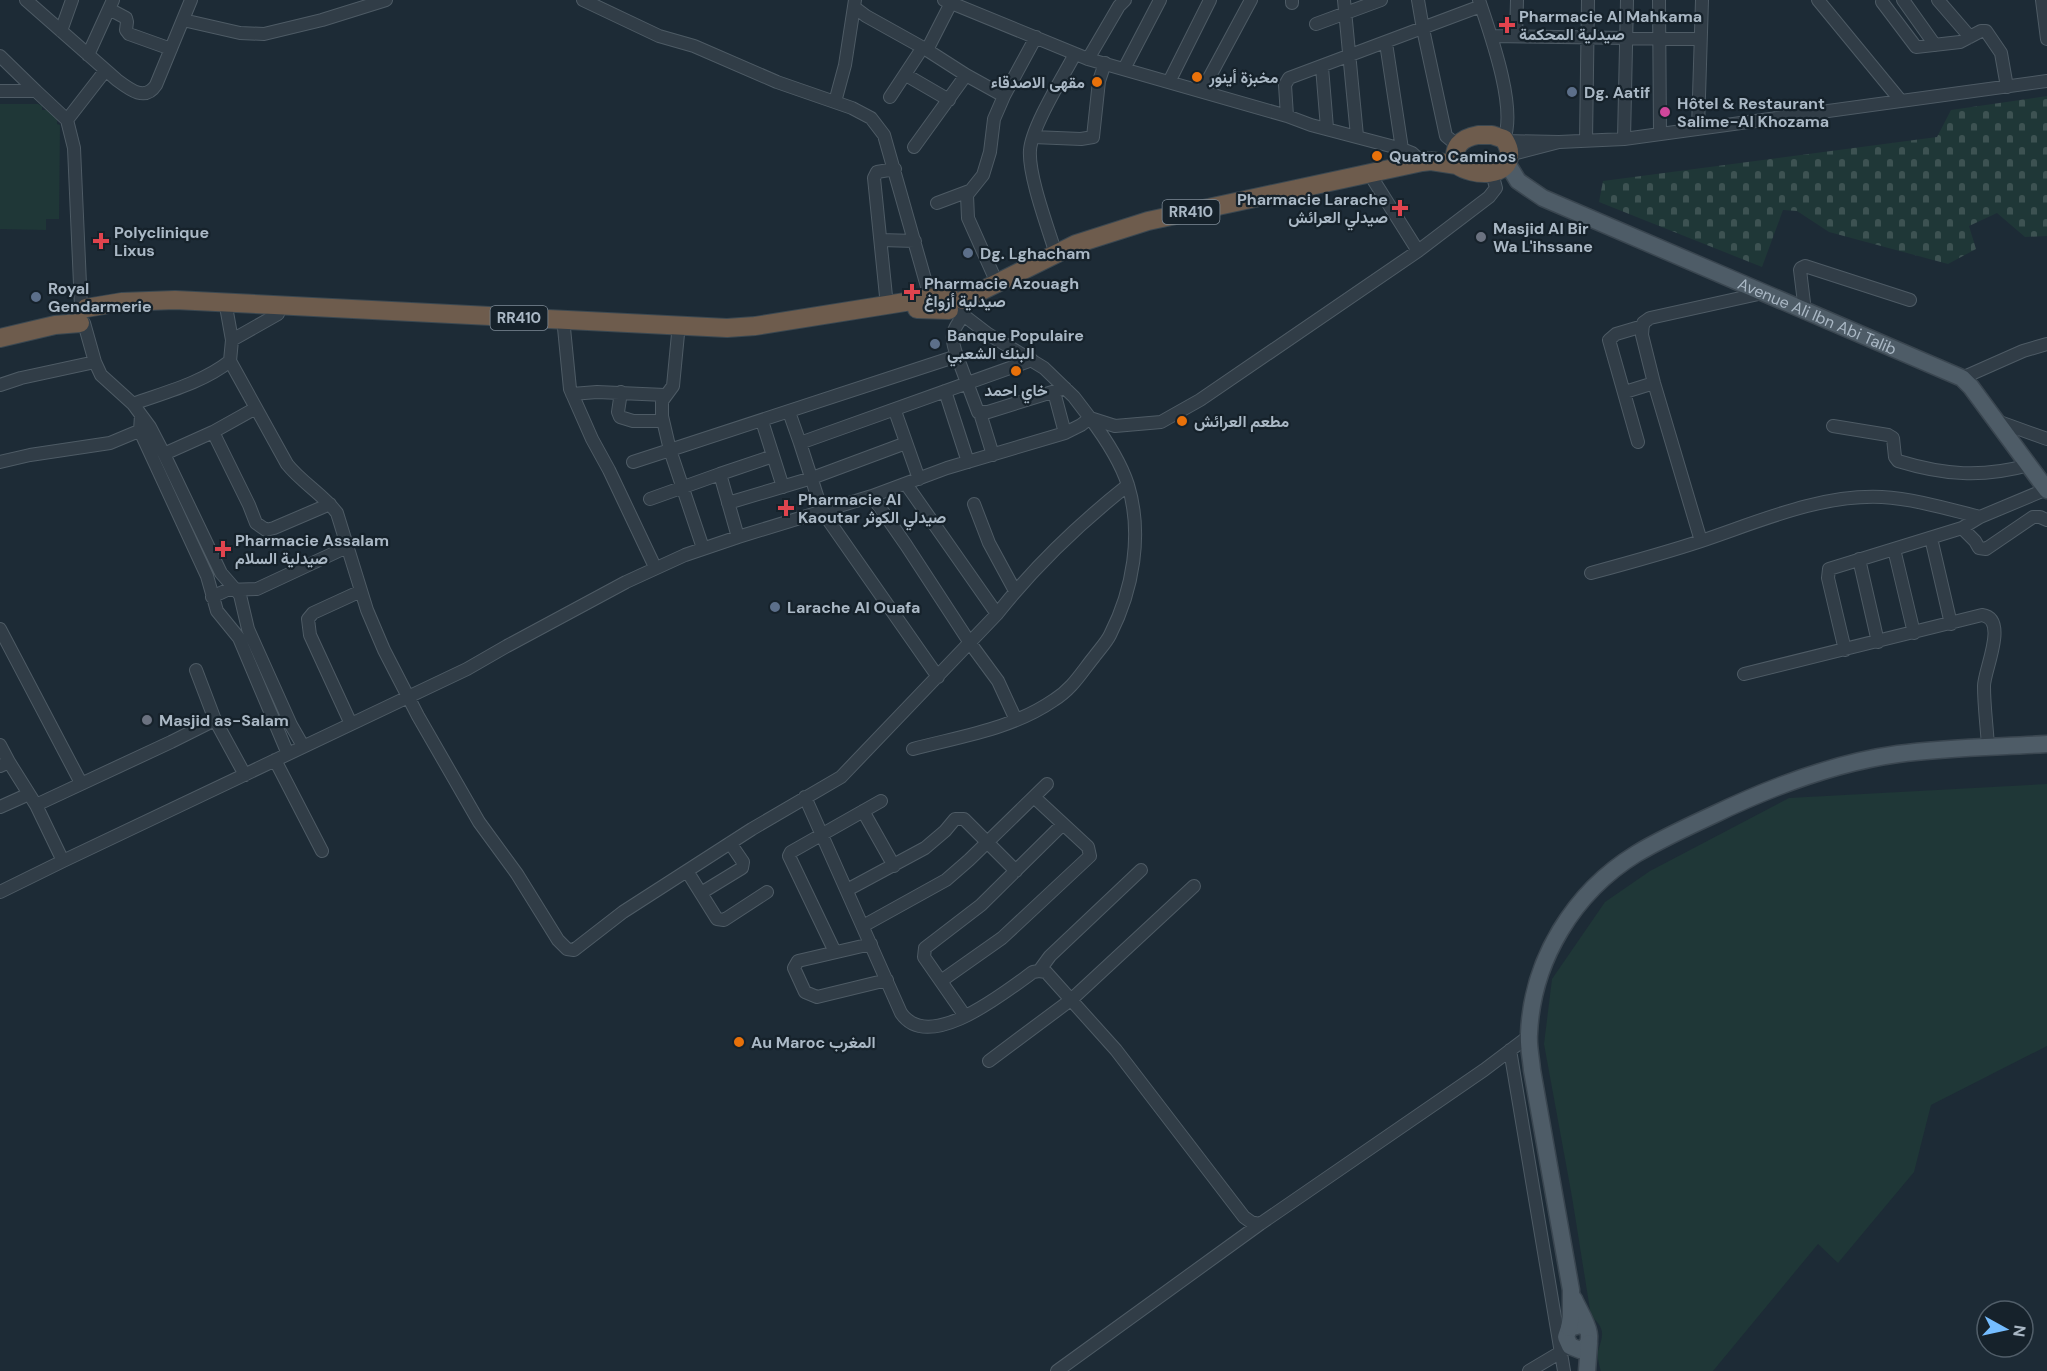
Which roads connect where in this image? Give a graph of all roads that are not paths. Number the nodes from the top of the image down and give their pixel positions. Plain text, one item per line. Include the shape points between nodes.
1 (26, 0) edge
2 (72, 0) edge
3 (191, 0) edge
4 (386, 0) edge
5 (584, 0) edge
6 (1125, 0) edge
7 (1160, 0) edge
8 (1210, 0) edge
9 (1251, 0) edge
10 (1344, 0) edge
11 (1381, 0) edge
12 (1418, 0) edge
13 (1517, 0) edge
14 (1588, 0) edge
15 (1627, 0) edge
16 (1659, 0) edge
17 (1702, 0) edge
18 (1818, 0) edge
19 (1938, 0) edge
20 (2042, 0) edge
21 (948, 1) edge
22 (1906, 1) edge
23 (1882, 2) dead end
24 (855, 3) edge
25 (1480, 3) edge
26 (111, 5) edge
27 (1346, 13) junction
28 (183, 20) junction
29 (1316, 24) dead end
30 (1423, 28) junction
31 (61, 31) junction
32 (1491, 36) junction
33 (1516, 36) junction
34 (1587, 36) junction
35 (1970, 37) junction
36 (1036, 38) junction
37 (1627, 38) junction
38 (1658, 38) junction
39 (1700, 39) junction
40 (2047, 39) edge
41 (1386, 42) junction
42 (1935, 45) junction
43 (171, 49) junction
44 (925, 49) junction
45 (1076, 54) junction
46 (0, 56) edge
47 (88, 56) junction
48 (1350, 56) junction
49 (1088, 59) junction
50 (1105, 63) junction
51 (1322, 67) junction
52 (1124, 69) junction
53 (105, 71) junction
54 (906, 75) junction
55 (966, 75) junction
56 (2047, 81) edge
57 (1169, 82) junction
58 (2007, 87) junction
59 (0, 91) edge
60 (36, 91) junction
61 (1202, 91) junction
62 (1004, 96) junction
63 (890, 97) dead end
64 (949, 100) junction
65 (1901, 101) junction
66 (835, 102) junction
67 (1287, 116) junction
68 (67, 120) junction
69 (1327, 128) junction
70 (1698, 128) junction
71 (1660, 134) junction
72 (1357, 136) junction
73 (1033, 137) junction
74 (1624, 139) junction
75 (1586, 141) junction
76 (1458, 145) junction
77 (914, 147) dead end
78 (1402, 148) junction
79 (1502, 157) junction
80 (1426, 162) junction
81 (1457, 165) junction
82 (895, 169) junction
83 (1368, 173) junction
84 (969, 191) junction
85 (937, 203) dead end
86 (881, 240) junction
87 (915, 241) junction
88 (1418, 251) junction
89 (1056, 254) junction
90 (997, 283) junction
91 (1763, 293) junction
92 (1910, 300) dead end
93 (952, 305) junction
94 (887, 306) junction
95 (1804, 311) junction
96 (227, 312) junction
97 (278, 314) junction
98 (83, 315) junction
99 (1643, 326) junction
100 (0, 328) edge
101 (564, 328) junction
102 (678, 334) junction
103 (0, 338) edge
104 (232, 340) junction
105 (2047, 344) edge
106 (957, 356) junction
107 (1032, 360) junction
108 (230, 361) junction
109 (95, 362) junction
110 (1962, 378) junction
111 (967, 383) junction
112 (1654, 383) junction
113 (0, 386) edge
114 (1060, 390) junction
115 (945, 391) junction
116 (621, 392) junction
117 (1625, 392) junction
118 (572, 394) junction
119 (665, 395) junction
120 (133, 404) junction
121 (256, 408) junction
122 (895, 411) junction
123 (789, 412) junction
124 (980, 413) junction
125 (1090, 418) junction
126 (663, 421) junction
127 (1996, 421) junction
128 (762, 422) junction
129 (1833, 426) dead end
130 (145, 429) junction
131 (213, 432) junction
132 (1065, 433) junction
133 (2047, 439) edge
134 (1638, 442) dead end
135 (800, 443) junction
136 (906, 443) junction
137 (670, 450) junction
138 (164, 454) junction
139 (993, 455) junction
140 (773, 456) junction
141 (0, 462) edge
142 (633, 462) dead end
143 (968, 462) junction
144 (2029, 465) junction
145 (720, 474) junction
146 (812, 478) junction
147 (919, 479) junction
148 (906, 484) junction
149 (1128, 485) junction
150 (783, 487) junction
151 (683, 488) junction
152 (2047, 489) edge
153 (872, 496) junction
154 (650, 499) dead end
155 (728, 503) junction
156 (330, 504) junction
157 (974, 504) dead end
158 (822, 511) junction
159 (1980, 517) junction
160 (2047, 520) edge
161 (1962, 528) junction
162 (738, 537) junction
163 (1931, 538) junction
164 (1701, 541) junction
165 (347, 547) junction
166 (703, 548) junction
167 (1894, 549) junction
168 (1859, 559) junction
169 (655, 567) junction
170 (1591, 573) dead end
171 (257, 589) junction
172 (235, 590) junction
173 (361, 591) junction
174 (1015, 591) junction
175 (212, 597) junction
176 (243, 606) junction
177 (997, 614) junction
178 (220, 615) junction
179 (1950, 624) junction
180 (0, 629) edge
181 (1914, 633) junction
182 (1878, 642) junction
183 (970, 643) junction
184 (1845, 650) junction
185 (5, 652) edge
186 (196, 670) dead end
187 (1744, 674) dead end
188 (938, 677) junction
189 (409, 696) junction
190 (214, 720) junction
191 (1016, 720) junction
192 (351, 724) junction
193 (2047, 744) edge
194 (0, 745) edge
195 (303, 747) junction
196 (1988, 747) junction
197 (913, 749) dead end
198 (288, 754) junction
199 (275, 760) junction
200 (5, 764) edge
201 (245, 775) junction
202 (81, 783) junction
203 (1047, 784) dead end
204 (29, 794) junction
205 (805, 797) junction
206 (1034, 797) junction
207 (881, 801) dead end
208 (36, 805) junction
209 (0, 807) edge
210 (863, 811) junction
211 (1063, 824) junction
212 (823, 834) junction
213 (988, 842) junction
214 (730, 843) junction
215 (322, 851) dead end
216 (63, 861) junction
217 (894, 866) junction
218 (1141, 870) dead end
219 (687, 871) junction
220 (1016, 871) junction
221 (1194, 886) dead end
222 (847, 890) junction
223 (0, 891) edge
224 (701, 892) junction
225 (767, 892) dead end
226 (863, 926) junction
227 (871, 944) junction
228 (835, 952) junction
229 (1038, 970) junction
230 (887, 980) junction
231 (941, 981) junction
232 (1072, 999) junction
233 (965, 1016) junction
234 (1529, 1036) junction
235 (1510, 1050) junction
236 (989, 1061) dead end
237 (1260, 1224) junction
238 (1571, 1290) junction
239 (1569, 1328) junction
240 (1588, 1336) junction
241 (1568, 1350) junction
242 (1057, 1371) edge
243 (1528, 1371) edge
244 (1564, 1371) edge
245 (1585, 1371) edge

1 - 31 street
2 - 31 street
3 - 28 street
4 - 28 street via 264,33 240,33
5 - 66 street via 658,36 694,46
6 - 49 street
7 - 52 street
8 - 57 street
9 - 61 street
10 - 27 street
11 - 27 street
12 - 30 street
13 - 33 street
14 - 34 street
15 - 37 street
16 - 38 street
17 - 39 street
18 - 65 street
19 - 35 street
20 - 40 street
21 - 36 street
21 - 44 street
22 - 42 street
23 - 42 street via 1914,45
24 - 44 street via 866,16
24 - 66 street
25 - 30 street
25 - 32 street
26 - 43 street via 127,19 125,29 129,34
26 - 47 street
27 - 29 street
27 - 48 street
28 - 43 street
30 - 41 street
30 - 76 street via 1446,136
31 - 47 street
32 - 33 street
32 - 79 street via 1508,112
33 - 34 street
34 - 37 street
34 - 75 street
35 - 42 street
35 - 58 street via 1986,31 2001,53
36 - 45 street
36 - 62 street
37 - 38 street
37 - 74 street
38 - 39 street
38 - 71 street
39 - 70 street
41 - 48 street
41 - 78 street
43 - 53 street via 156,85 148,93 129,89
44 - 54 street
44 - 55 street
45 - 49 street
45 - 73 street
46 - 60 street
47 - 53 street
48 - 51 street
48 - 72 street
49 - 50 street
50 - 52 street
50 - 73 street via 1099,81 1093,137
51 - 67 street via 1287,80
51 - 69 street
52 - 57 street
53 - 68 street
54 - 63 street
54 - 64 street
55 - 62 street
55 - 64 street
56 - 58 street
57 - 61 street
58 - 65 street
59 - 60 street
60 - 68 street
61 - 67 street
62 - 84 street via 994,119 983,175
64 - 77 street
65 - 70 street
66 - 82 street via 871,118 879,126
67 - 69 street
68 - 98 street via 74,148
69 - 72 street
70 - 71 street
71 - 74 street
72 - 78 street
73 - 89 street via 1031,168
74 - 75 street
75 - 79 street via 1559,142
76 - 79 highway, RR410 via 1478,135 1492,135
76 - 80 highway, RR410
76 - 81 highway
78 - 80 street
79 - 81 highway, RR410 via 1472,172
79 - 88 street via 1492,195
79 - 91 main road, Avenue Ali Ibn Abi Talib via 1518,181 1544,198
80 - 81 highway, RR410
80 - 83 highway, RR410
82 - 86 street via 877,172 874,178
82 - 87 street
83 - 88 street
83 - 89 highway, RR410 via 1148,221
84 - 85 street
84 - 90 street via 968,218
86 - 87 street
86 - 94 street
87 - 93 street
88 - 125 street via 1166,421 1115,426
89 - 90 highway, RR410
90 - 93 highway, RR410
91 - 95 main road, Avenue Ali Ibn Abi Talib
91 - 99 street via 1650,318
92 - 95 street via 1805,266 1800,270
93 - 94 highway, RR410
93 - 102 highway, RR410 via 757,334
93 - 106 street
93 - 107 street via 988,334
94 - 98 highway, RR410 via 727,328 175,300 122,302
95 - 110 main road, Avenue Ali Ibn Abi Talib
96 - 97 highway, RR410
96 - 98 highway, RR410 via 150,309
96 - 104 street
97 - 101 highway, RR410
97 - 104 street
98 - 100 highway, RR410
98 - 103 highway, RR410
98 - 109 street
99 - 112 street via 1641,335
99 - 117 street via 1609,339
101 - 102 highway, RR410
101 - 118 street
102 - 119 street via 673,386
104 - 108 street
105 - 110 street
106 - 111 street
106 - 123 street
107 - 111 street
107 - 114 street
108 - 120 street via 198,380
108 - 121 street
109 - 113 street
109 - 120 street via 105,380
110 - 127 main road, Avenue Ali Ibn Abi Talib
111 - 115 street
111 - 124 street via 975,410
112 - 117 street
112 - 164 street
114 - 124 street
114 - 125 street
114 - 132 street
115 - 122 street
115 - 143 street
116 - 118 street
116 - 119 street
116 - 126 street via 620,417
117 - 134 street
118 - 169 street
119 - 126 street
120 - 130 street
121 - 131 street
121 - 156 street via 296,476
122 - 135 street
122 - 136 street
123 - 128 street
123 - 135 street
124 - 139 street
125 - 132 street
125 - 149 street via 1111,448
126 - 137 street
127 - 133 street
127 - 144 main road, Avenue Ali Ibn Abi Talib
128 - 137 street
128 - 140 street
129 - 144 street via 1888,435 1893,438 1898,461 1940,472 2005,471
130 - 138 street
130 - 141 street via 110,443
130 - 175 street via 207,576
131 - 138 street
131 - 156 street via 256,523 263,529 283,525
132 - 139 street
135 - 146 street
136 - 146 street
136 - 147 street
137 - 142 street
137 - 151 street
138 - 172 street via 220,573
139 - 143 street
140 - 145 street
140 - 150 street
143 - 147 street
144 - 152 main road, Avenue Ali Ibn Abi Talib
145 - 151 street
145 - 155 street
146 - 150 street
146 - 158 street
147 - 148 street
148 - 153 street
148 - 177 street
149 - 174 street via 1062,542
149 - 191 street via 1136,545 1119,614 1109,637 1068,691
150 - 155 street
151 - 154 street
151 - 166 street
152 - 159 street
153 - 158 street
153 - 183 street
155 - 162 street
156 - 165 street via 337,513
157 - 174 street via 989,543
158 - 162 street
158 - 188 street
159 - 161 street
159 - 164 street via 1907,500 1856,498 1764,519
160 - 161 street via 2033,517 1986,549 1979,548
161 - 163 street
162 - 166 street
163 - 167 street
163 - 179 street
164 - 170 street
165 - 171 street
165 - 173 street
166 - 169 street
167 - 168 street
167 - 181 street
168 - 182 street
168 - 184 street via 1834,566 1828,572
169 - 189 street via 467,669
171 - 172 street
171 - 176 street
172 - 175 street
172 - 176 street
173 - 189 street via 384,650
173 - 192 street via 308,619 310,635
174 - 177 street
175 - 178 street
176 - 178 street
176 - 195 street via 248,629
177 - 183 street
178 - 198 street via 238,638
179 - 181 street
179 - 196 street via 1982,615 1991,618 1995,635 1984,684
180 - 185 street
181 - 182 street
182 - 184 street
183 - 188 street
183 - 191 street via 998,681
184 - 187 street
185 - 202 street
186 - 190 street
188 - 205 street via 847,772
189 - 192 street
189 - 219 street via 479,822 567,949 574,950 623,912
190 - 201 street
190 - 202 street
191 - 197 street
192 - 195 street
193 - 196 main road
194 - 200 street
195 - 198 street
196 - 234 main road via 1896,754 1804,776 1668,835 1634,855 1592,888 1555,939 1536,985
198 - 199 street
199 - 201 street
199 - 215 street
200 - 204 street
201 - 216 street
202 - 208 street
203 - 206 street
204 - 208 street
204 - 209 street
205 - 212 street
205 - 214 street
206 - 211 street
206 - 213 street
207 - 210 street
208 - 216 street
210 - 212 street
210 - 217 street
211 - 220 street
211 - 231 street via 1089,849 1088,858 1002,938
212 - 222 street
212 - 228 street via 789,856
213 - 217 street via 964,819 957,818 925,848
213 - 220 street
213 - 226 street via 946,879
214 - 219 street
214 - 224 street via 743,862 742,867
216 - 223 street
217 - 222 street
218 - 229 street
219 - 224 street
220 - 231 street via 981,905 925,948 924,957
221 - 232 street
222 - 226 street
224 - 225 street via 717,919 724,920
226 - 227 street
227 - 228 street
227 - 230 street
228 - 230 street via 795,964 809,994 821,996
229 - 232 street via 1048,974
229 - 233 street
230 - 233 street via 901,1013 915,1026 930,1027
231 - 233 street
232 - 236 street
232 - 237 street via 1244,1217
234 - 235 street
234 - 238 main road
235 - 237 street
235 - 241 street
237 - 242 street
238 - 239 main road
238 - 240 main road
239 - 240 main road via 1580,1325
239 - 241 main road
240 - 241 main road via 1580,1350
240 - 245 main road
241 - 243 street
241 - 244 street
241 - 245 main road

